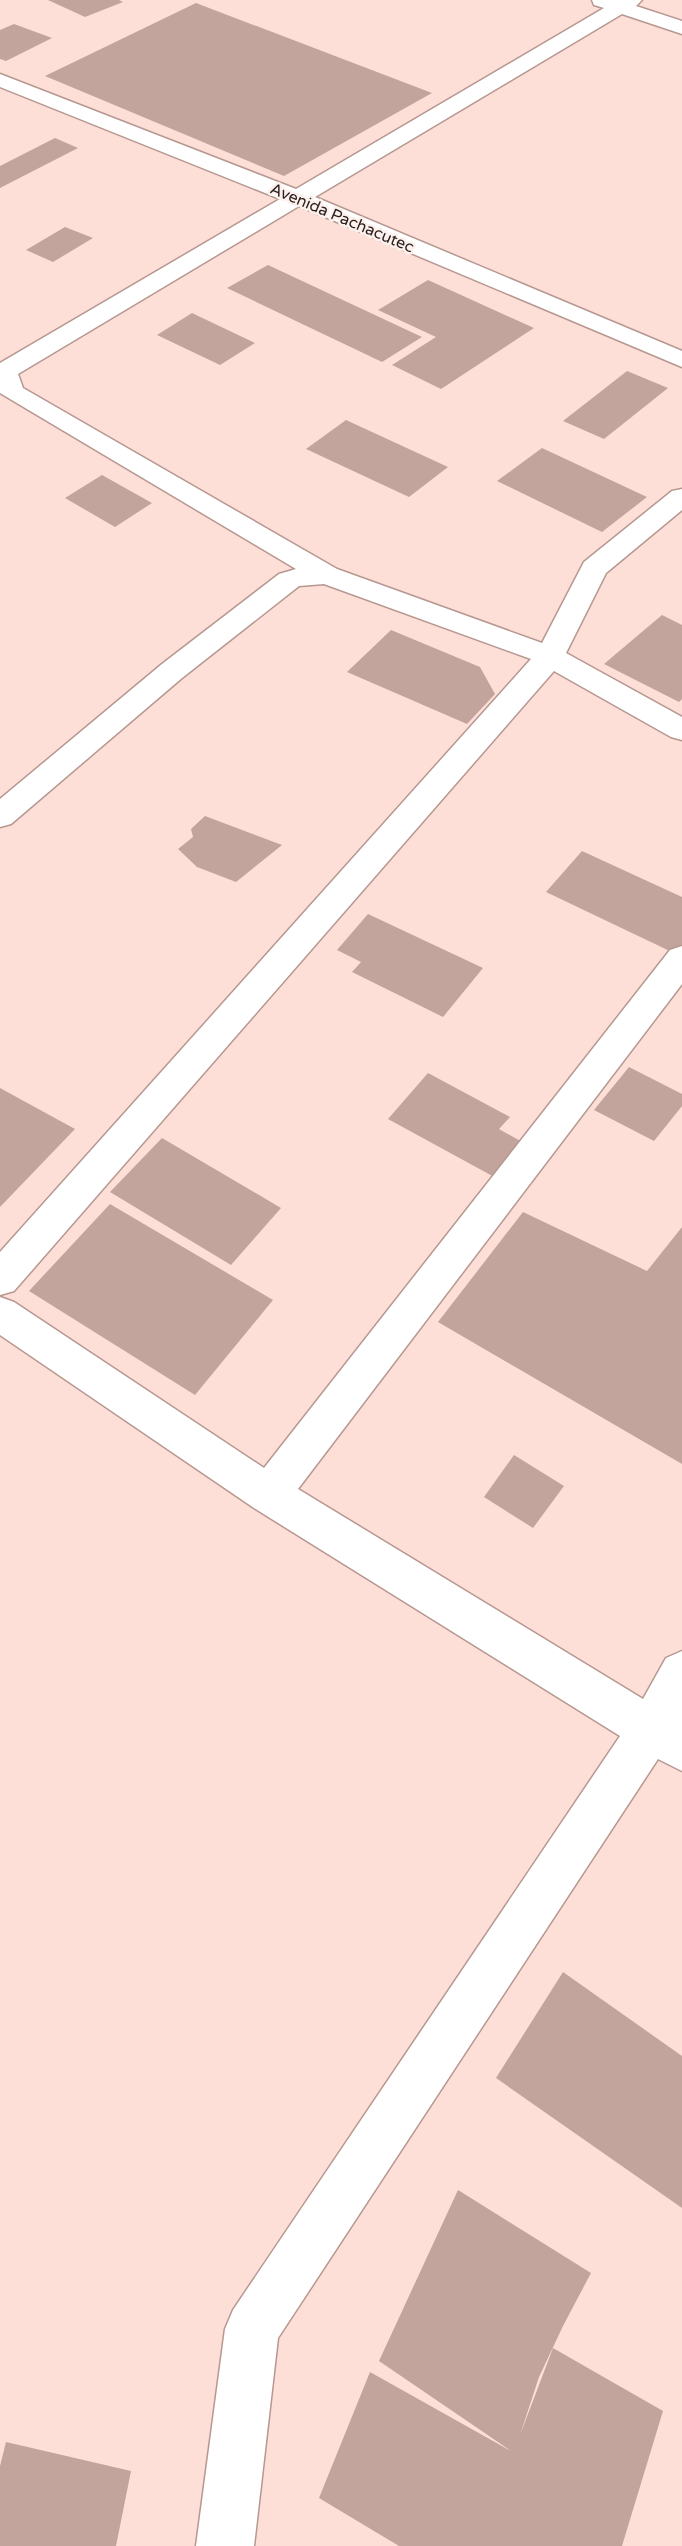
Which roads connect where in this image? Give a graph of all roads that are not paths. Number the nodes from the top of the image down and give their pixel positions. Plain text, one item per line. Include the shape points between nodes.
1 (597, 0) edge
2 (625, 4) edge
3 (682, 28) edge
4 (0, 80) edge
5 (296, 197) junction
6 (682, 360) edge
7 (682, 497) edge
8 (327, 575) junction
9 (550, 656) junction
10 (682, 730) edge
11 (0, 816) edge
12 (682, 960) edge
13 (0, 1279) edge
14 (0, 1314) edge
15 (270, 1494) junction
16 (682, 1673) edge
17 (666, 1740) edge
18 (225, 2546) edge

1 - 2 street
2 - 3 street
2 - 5 street
4 - 5 street, Avenida Pachacutec
5 - 6 street, Avenida Pachacutec
5 - 8 street via 5,371 12,392
7 - 9 street via 594,568
8 - 9 street
8 - 11 street via 289,580 172,671
9 - 10 street
9 - 13 street
12 - 15 street
14 - 15 street
15 - 17 street
16 - 17 street
17 - 18 street via 252,2329

